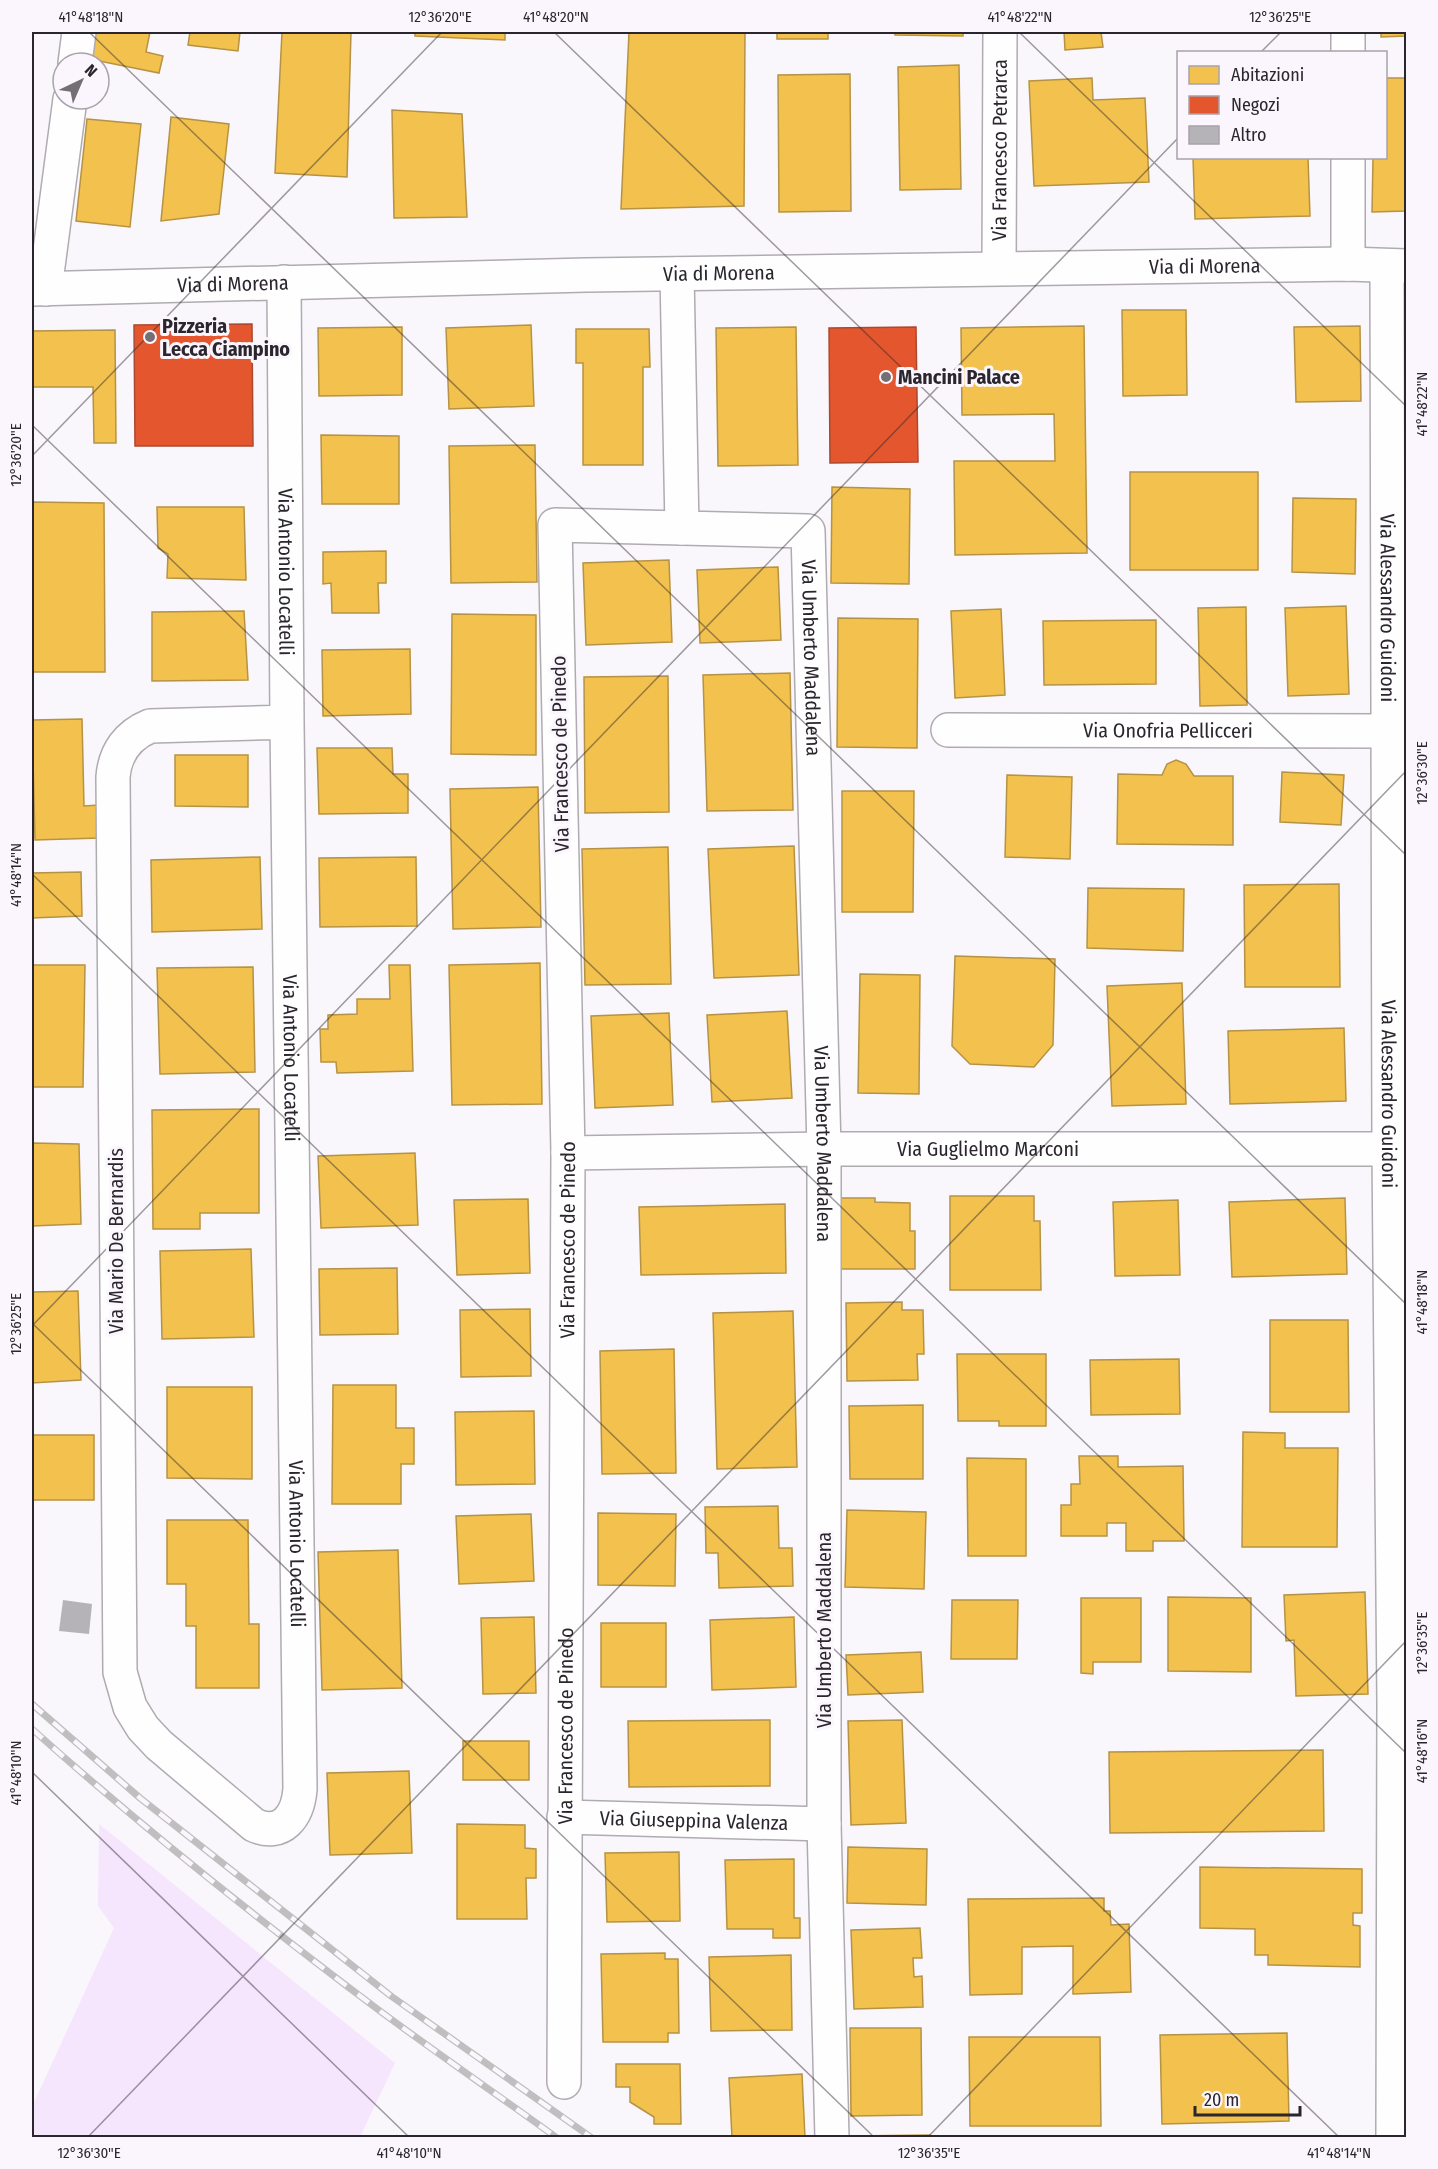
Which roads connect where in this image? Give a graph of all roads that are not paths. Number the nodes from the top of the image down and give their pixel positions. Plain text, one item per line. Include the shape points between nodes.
1 (79, 32) edge
2 (1000, 32) edge
3 (1348, 32) edge
4 (77, 51) edge
5 (1348, 51) edge
6 (68, 111) edge
7 (1348, 159) edge
8 (1348, 264) junction
9 (1397, 266) edge
10 (999, 268) junction
11 (677, 274) junction
12 (284, 282) junction
13 (38, 289) edge
14 (682, 528) junction
15 (287, 722) junction
16 (948, 730) dead end
17 (1388, 731) junction
18 (824, 1149) junction
19 (1398, 1149) edge
20 (568, 1153) junction
21 (1401, 1704) edge
22 (564, 1817) junction
23 (824, 1824) junction
24 (281, 1827) joint
25 (564, 2082) dead end
26 (832, 2138) edge
27 (1392, 2138) edge

1 - 4 street
2 - 10 street, Via Francesco Petrarca
3 - 5 street
6 - 13 street
7 - 8 street
8 - 9 street, Via di Morena
8 - 10 street, Via di Morena
9 - 17 street, Via Alessandro Guidoni
10 - 11 street, Via di Morena
11 - 12 street, Via di Morena
11 - 14 street
12 - 13 street, Via di Morena
12 - 15 street, Via Antonio Locatelli
14 - 18 street, Via Umberto Maddalena via 808,531
14 - 20 street, Via Francesco de Pinedo via 555,525
15 - 24 street, Via Antonio Locatelli via 300,1789 296,1808
15 - 24 street, Via Mario De Bernardis via 150,726 134,734 121,749 113,777 120,1672 130,1707 159,1745 254,1825 269,1830
16 - 17 street, Via Onofria Pellicceri
17 - 19 street, Via Alessandro Guidoni
18 - 19 street, Via Guglielmo Marconi
18 - 20 street, Via Guglielmo Marconi
18 - 23 street, Via Umberto Maddalena
19 - 21 street, Via Alessandro Guidoni
20 - 22 street, Via Francesco de Pinedo
21 - 27 street, Via Alessandro Guidoni
22 - 23 street, Via Giuseppina Valenza
22 - 25 street, Via Francesco de Pinedo
23 - 26 street, Via Umberto Maddalena

